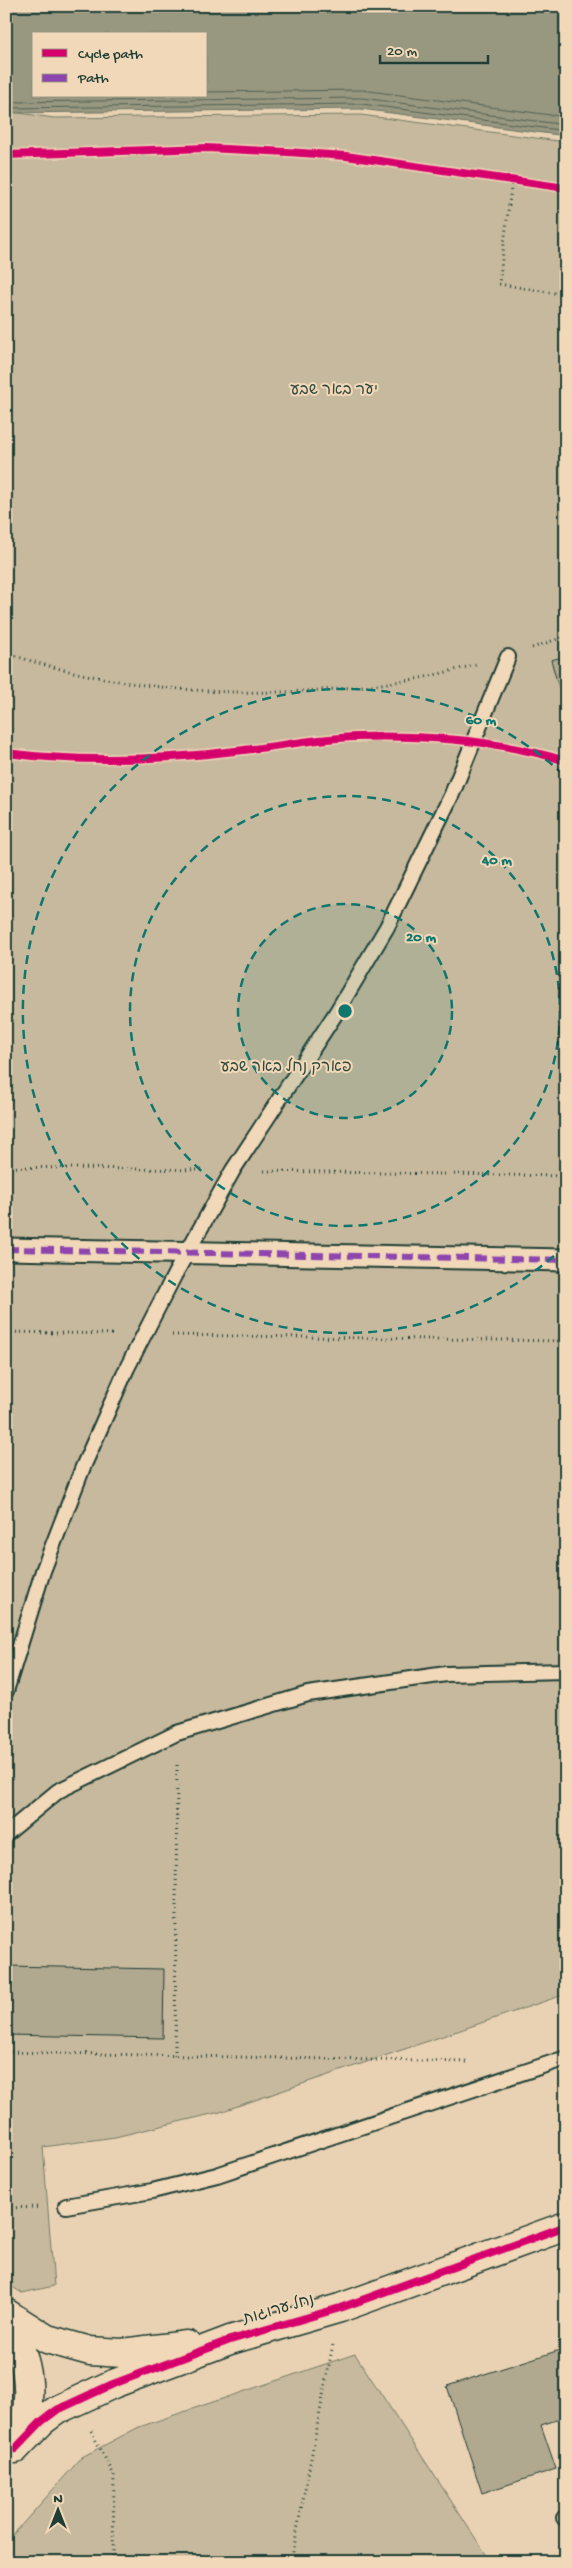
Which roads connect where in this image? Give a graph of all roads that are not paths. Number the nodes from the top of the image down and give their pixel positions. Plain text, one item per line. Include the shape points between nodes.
1 (508, 657) road end
2 (6, 1249) edge
3 (187, 1253) junction
4 (566, 1260) edge
5 (566, 1671) edge
6 (6, 1691) edge
7 (6, 1834) edge
8 (566, 2058) edge
9 (66, 2206) road end
10 (566, 2226) edge
11 (6, 2313) edge
12 (6, 2320) edge
13 (230, 2340) junction
14 (11, 2455) edge

1 - 3 lane via 452,794 387,927 336,1013 234,1170
2 - 3 street
3 - 4 street
3 - 6 lane via 127,1368 82,1467 43,1571
5 - 7 lane via 446,1674 308,1694 177,1733 58,1791
8 - 9 lane via 224,2173 152,2191
10 - 13 street, נחל ערוגות via 340,2308
11 - 13 street, נחל ערוגות via 47,2339 90,2351 122,2353
12 - 14 street via 23,2353 29,2390 28,2412
13 - 14 street, נחל ערוגות via 75,2400 42,2421

